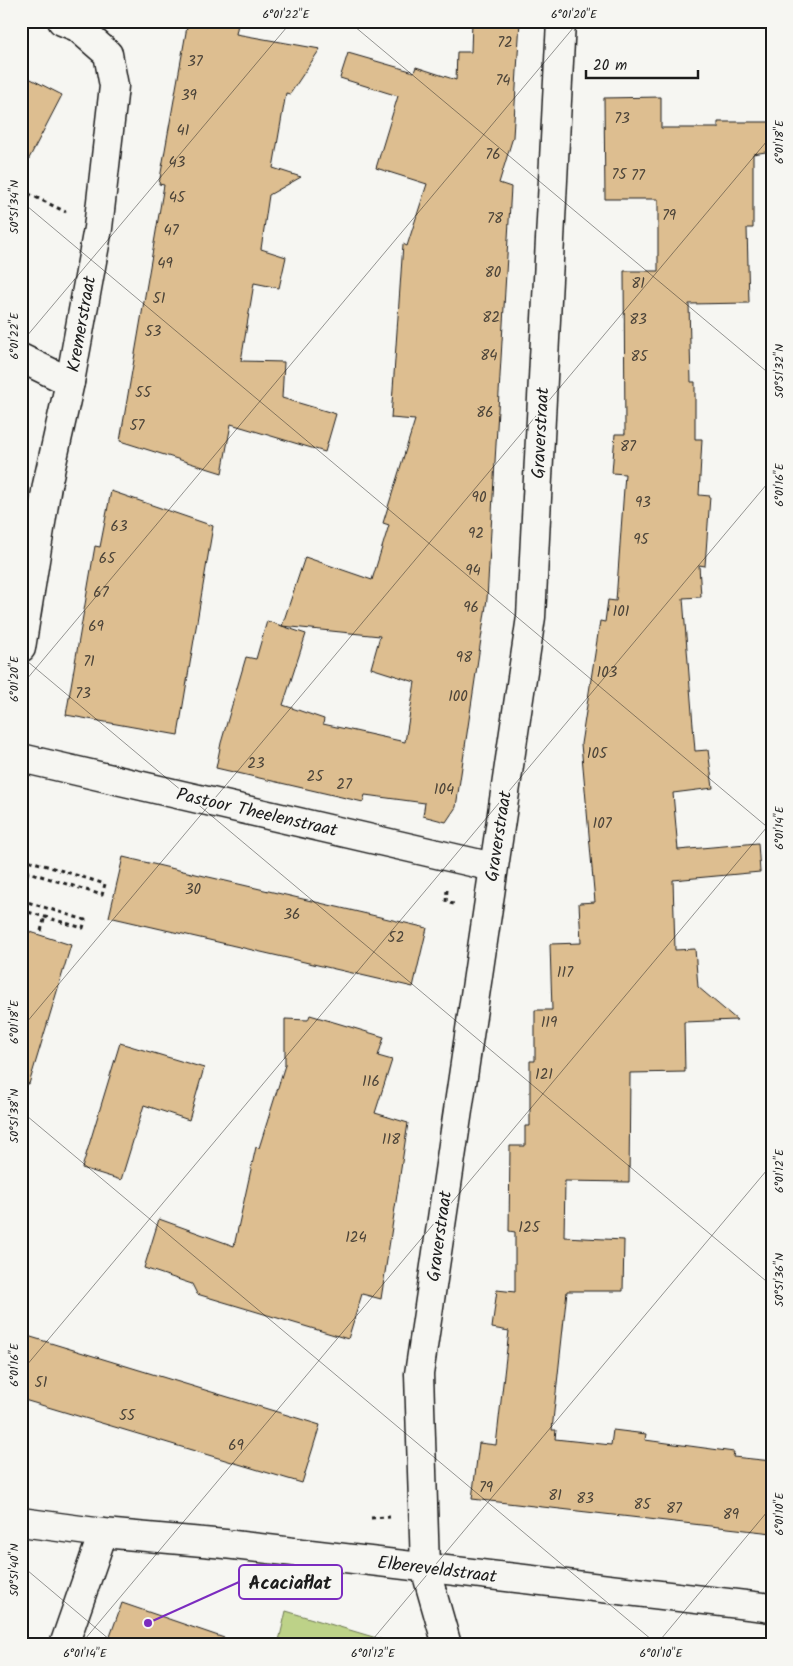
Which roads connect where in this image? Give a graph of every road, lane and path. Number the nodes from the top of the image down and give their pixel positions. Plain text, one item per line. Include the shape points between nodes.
1 (62, 21) edge
2 (561, 21) edge
3 (21, 190) edge
4 (98, 228) junction
5 (21, 358) edge
6 (70, 382) junction
7 (21, 648) edge
8 (21, 758) edge
9 (21, 858) edge
10 (493, 867) junction
11 (21, 892) edge
12 (21, 900) edge
13 (21, 910) edge
14 (45, 916) junction
15 (41, 931) dead end
16 (21, 1522) edge
17 (103, 1533) junction
18 (425, 1568) junction
19 (772, 1608) edge
20 (64, 1645) edge
21 (446, 1645) edge

1 - 4 street, Kremerstraat via 77,27 108,54 114,86
2 - 10 street, Graverstraat via 531,617
3 - 4 path
4 - 6 street, Kremerstraat
5 - 6 street
6 - 7 street, Kremerstraat via 47,485
8 - 10 street, Pastoor Theelenstraat
9 - 11 path via 105,884 102,895 28,872
10 - 18 street, Graverstraat via 419,1374
12 - 14 path via 85,920 82,928
13 - 14 path
14 - 15 path
16 - 17 street, Elbereveldstraat
17 - 18 street, Elbereveldstraat
17 - 20 street
18 - 19 street, Elbereveldstraat
18 - 21 street, Graverstraat

